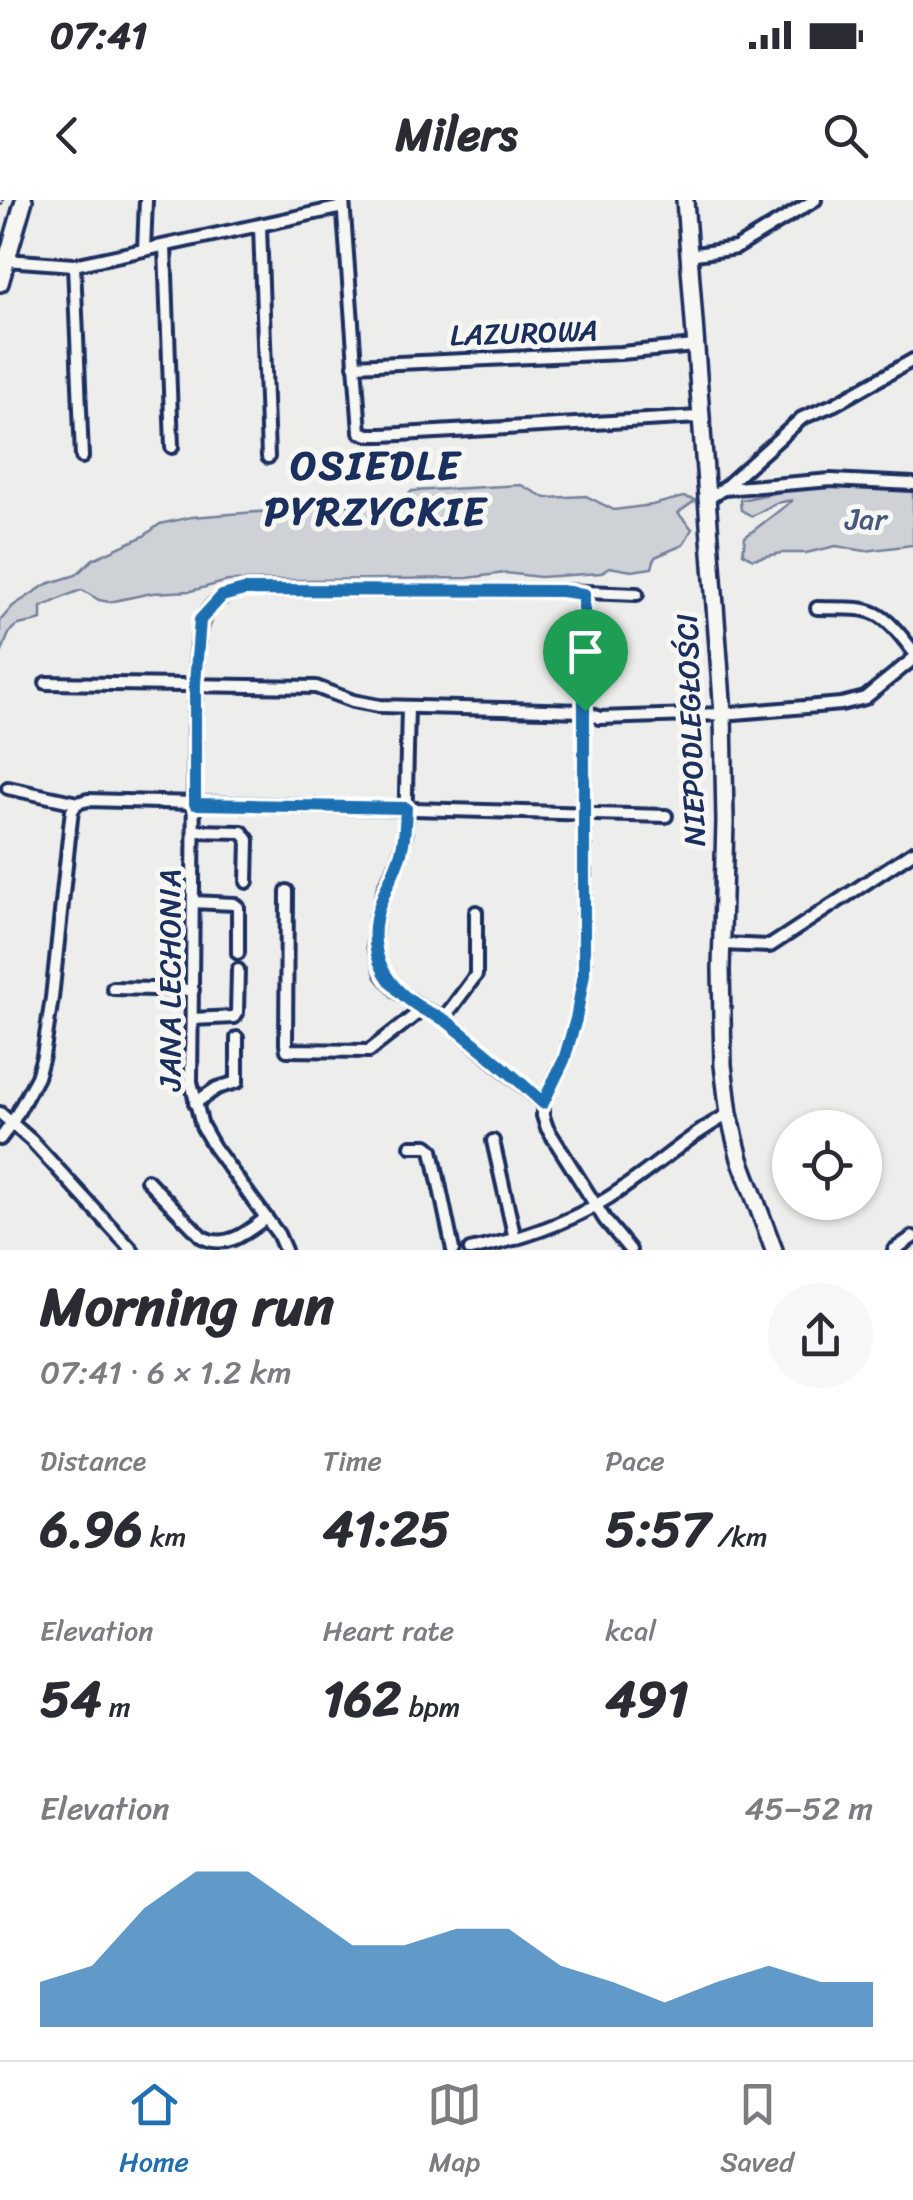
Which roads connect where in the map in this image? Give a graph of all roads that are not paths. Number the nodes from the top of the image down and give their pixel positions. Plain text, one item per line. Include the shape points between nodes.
1 (24, 200) edge
2 (146, 200) edge
3 (685, 200) edge
4 (815, 200) edge
5 (343, 204) edge
6 (260, 226) junction
7 (165, 246) junction
8 (144, 250) junction
9 (688, 254) junction
10 (6, 260) junction
11 (74, 265) junction
12 (0, 283) edge
13 (695, 346) junction
14 (913, 360) edge
15 (354, 365) junction
16 (699, 417) junction
17 (172, 447) dead end
18 (82, 457) dead end
19 (268, 457) dead end
20 (913, 484) edge
21 (723, 489) junction
22 (706, 500) junction
23 (584, 594) junction
24 (637, 594) dead end
25 (817, 608) dead end
26 (913, 651) edge
27 (913, 659) edge
28 (46, 683) dead end
29 (195, 684) junction
30 (408, 707) junction
31 (585, 711) junction
32 (722, 714) junction
33 (8, 788) dead end
34 (77, 803) junction
35 (195, 804) junction
36 (406, 808) junction
37 (584, 814) junction
38 (666, 816) dead end
39 (195, 831) junction
40 (913, 852) edge
41 (247, 882) dead end
42 (287, 891) dead end
43 (192, 902) junction
44 (476, 912) dead end
45 (722, 944) junction
46 (238, 953) dead end
47 (238, 970) dead end
48 (112, 988) dead end
49 (193, 990) junction
50 (423, 1009) junction
51 (444, 1018) junction
52 (192, 1019) junction
53 (237, 1038) dead end
54 (195, 1103) junction
55 (543, 1103) junction
56 (0, 1113) edge
57 (730, 1114) junction
58 (12, 1123) junction
59 (0, 1139) edge
60 (493, 1141) dead end
61 (411, 1146) dead end
62 (147, 1180) dead end
63 (596, 1205) junction
64 (266, 1218) junction
65 (913, 1237) edge
66 (515, 1239) junction
67 (132, 1250) edge
68 (285, 1250) edge
69 (453, 1250) edge
70 (470, 1250) edge
71 (630, 1250) edge
72 (774, 1250) edge
73 (894, 1250) edge

1 - 10 street
2 - 8 street
3 - 9 street, NIEPODLEGŁOŚCI
4 - 9 street via 736,248
5 - 6 street
5 - 15 street
6 - 7 street
6 - 19 street
7 - 8 street
7 - 17 street
8 - 11 street
9 - 13 street, NIEPODLEGŁOŚCI
10 - 11 street
10 - 12 street
11 - 18 street
13 - 15 street, LAZUROWA
13 - 16 street, NIEPODLEGŁOŚCI
14 - 21 street via 802,418
15 - 16 street via 360,432 369,435
16 - 22 street, NIEPODLEGŁOŚCI
20 - 21 street via 831,480
21 - 22 street
22 - 32 street, NIEPODLEGŁOŚCI
23 - 24 street, JANA LECHONIA
23 - 29 street, JANA LECHONIA via 236,591 200,620
23 - 31 street
25 - 26 street via 867,608 890,621
27 - 32 street via 864,698
28 - 29 street
29 - 30 street via 316,686 352,701
29 - 35 street, JANA LECHONIA
30 - 31 street
30 - 36 street
31 - 32 street via 599,718
31 - 37 street
32 - 45 street, NIEPODLEGŁOŚCI
33 - 34 street
34 - 35 street
34 - 58 street via 70,818 44,1056
35 - 36 street
35 - 39 street, JANA LECHONIA
36 - 37 street
36 - 50 street via 405,835 376,918 374,946 383,974
37 - 38 street
37 - 55 street via 584,974 564,1060
39 - 41 street via 242,832 248,840
39 - 43 street, JANA LECHONIA
40 - 45 street via 770,946
42 - 50 street via 287,1050 369,1051
43 - 46 street via 238,907
43 - 49 street, JANA LECHONIA
44 - 51 street via 476,975
45 - 57 street, NIEPODLEGŁOŚCI
47 - 52 street via 234,1017
48 - 49 street
49 - 52 street, JANA LECHONIA
50 - 51 street
51 - 55 street
52 - 54 street, JANA LECHONIA
53 - 54 street via 237,1082
54 - 64 street, JANA LECHONIA via 214,1148
55 - 63 street via 547,1128
56 - 58 street
57 - 63 street
57 - 72 street, NIEPODLEGŁOŚCI
58 - 59 street
58 - 67 street
60 - 66 street
61 - 69 street via 432,1150
62 - 64 street via 212,1242 231,1241
63 - 66 street
63 - 71 street
64 - 68 street, JANA LECHONIA
65 - 73 street
66 - 70 street

